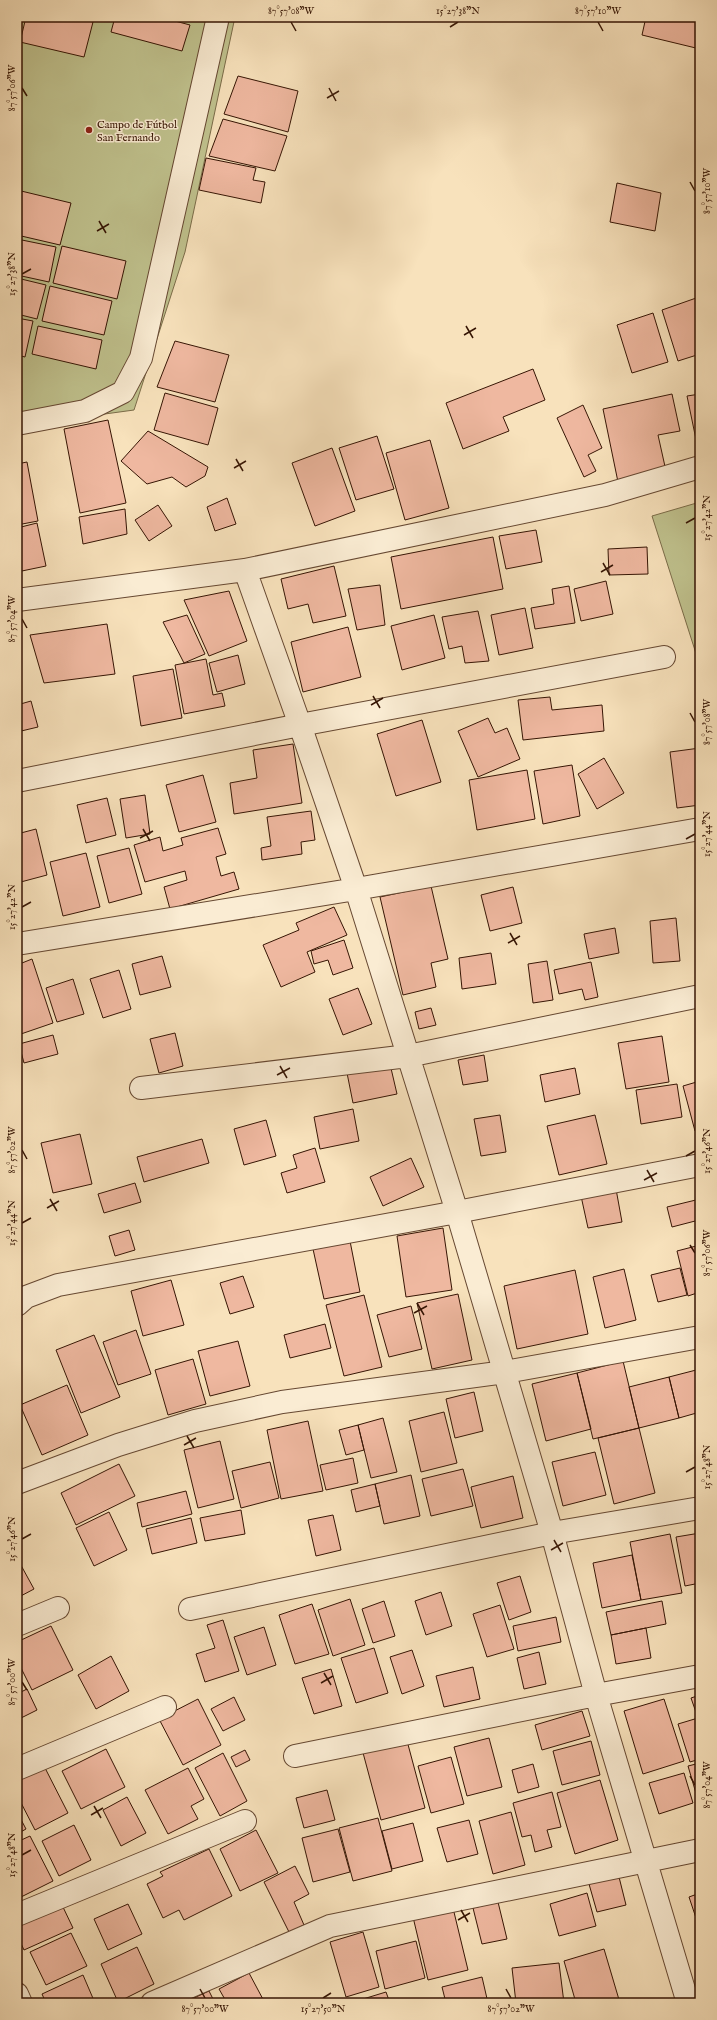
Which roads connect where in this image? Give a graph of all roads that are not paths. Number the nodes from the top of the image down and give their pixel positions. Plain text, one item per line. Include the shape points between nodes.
1 (218, 17) edge
2 (17, 424) edge
3 (700, 467) edge
4 (245, 570) junction
5 (17, 600) edge
6 (664, 658) dead end
7 (300, 726) junction
8 (17, 781) edge
9 (700, 829) edge
10 (356, 889) junction
11 (17, 944) edge
12 (700, 996) edge
13 (408, 1056) junction
14 (140, 1088) dead end
15 (700, 1165) edge
16 (457, 1212) junction
17 (17, 1305) edge
18 (700, 1337) edge
19 (505, 1372) junction
20 (17, 1483) edge
21 (700, 1508) edge
22 (552, 1533) junction
23 (58, 1608) dead end
24 (190, 1610) dead end
25 (17, 1625) edge
26 (700, 1676) edge
27 (596, 1695) junction
28 (165, 1707) dead end
29 (295, 1756) dead end
30 (17, 1769) edge
31 (245, 1821) dead end
32 (700, 1850) edge
33 (646, 1860) junction
34 (17, 1915) edge
35 (17, 1994) edge
36 (21, 2003) edge
37 (152, 2003) edge
38 (688, 2003) edge

1 - 2 street via 141,358 123,392 85,411
3 - 4 street via 605,495
4 - 5 street
4 - 7 street
6 - 7 street
7 - 8 street
7 - 10 street
9 - 10 street
10 - 11 street
10 - 13 street
12 - 13 street
13 - 14 street
13 - 16 street
15 - 16 street
16 - 17 street via 58,1285 26,1297
16 - 19 street
18 - 19 street
19 - 20 street via 282,1402 195,1421 118,1445
19 - 22 street
21 - 22 street
22 - 24 street
22 - 27 street
23 - 25 street
26 - 27 street
27 - 29 street
27 - 33 street
28 - 30 street
31 - 34 street
32 - 33 street
33 - 37 street via 330,1926
33 - 38 street
35 - 36 street

